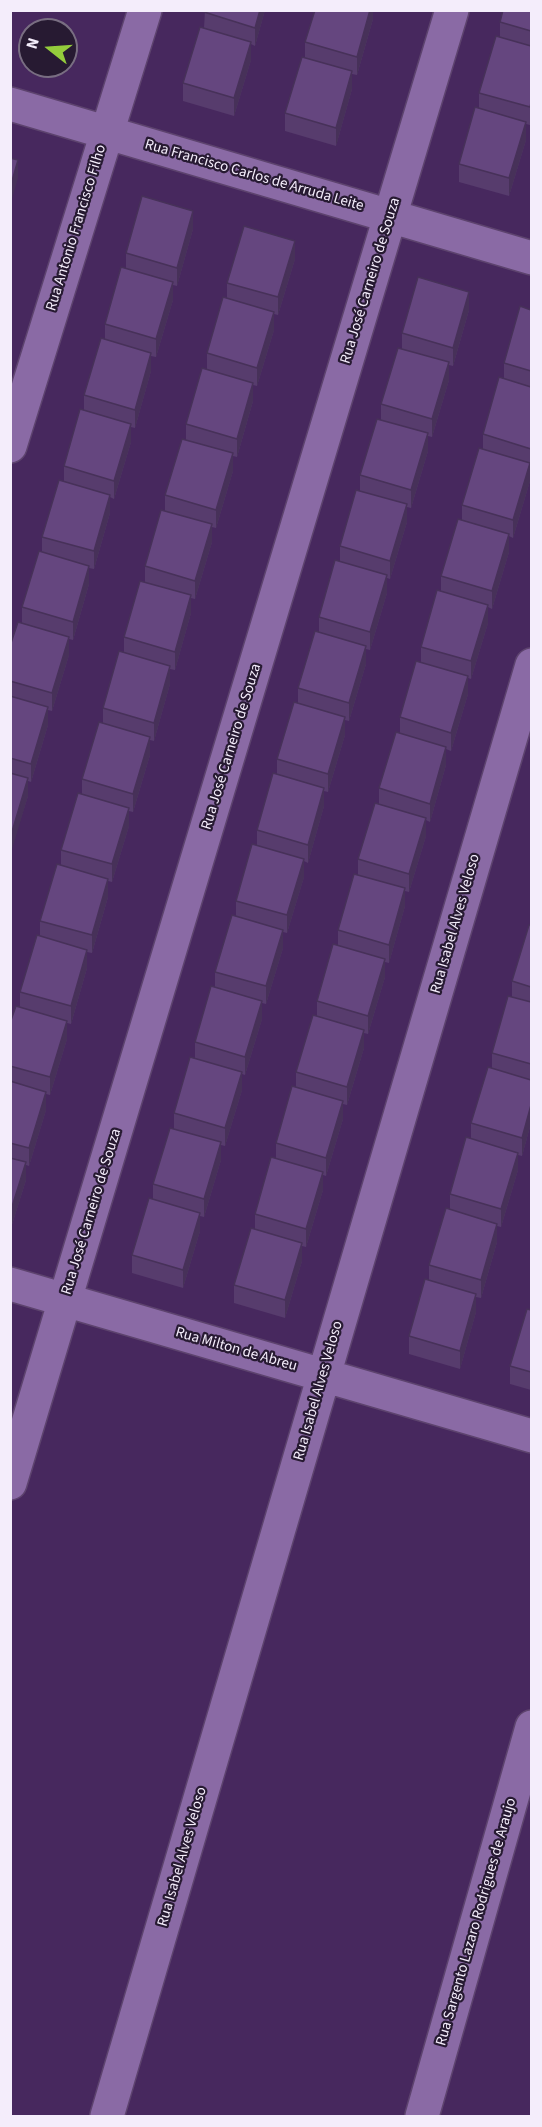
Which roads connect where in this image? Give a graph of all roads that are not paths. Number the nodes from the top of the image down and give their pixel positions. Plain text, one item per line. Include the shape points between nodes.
1 (145, 10) edge
2 (453, 10) edge
3 (10, 104) edge
4 (106, 132) junction
5 (391, 217) junction
6 (531, 258) edge
7 (10, 446) edge
8 (531, 666) edge
9 (10, 1284) edge
10 (66, 1300) junction
11 (324, 1375) junction
12 (531, 1436) edge
13 (10, 1483) edge
14 (531, 1727) edge
15 (107, 2116) edge
16 (422, 2116) edge

1 - 4 street, Rua Antonio Francisco Filho
2 - 5 street, Rua José Carneiro de Souza
3 - 4 street, Rua Francisco Carlos de Arruda Leite
4 - 5 street, Rua Francisco Carlos de Arruda Leite
4 - 7 street, Rua Antonio Francisco Filho
5 - 6 street, Rua Francisco Carlos de Arruda Leite
5 - 10 street, Rua José Carneiro de Souza
8 - 11 street, Rua Isabel Alves Veloso
9 - 10 street, Rua Milton de Abreu
10 - 11 street, Rua Milton de Abreu
10 - 13 street, Rua José Carneiro de Souza
11 - 12 street, Rua Milton de Abreu
11 - 15 street, Rua Isabel Alves Veloso
14 - 16 street, Rua Sargento Lazaro Rodrigues de Araujo

